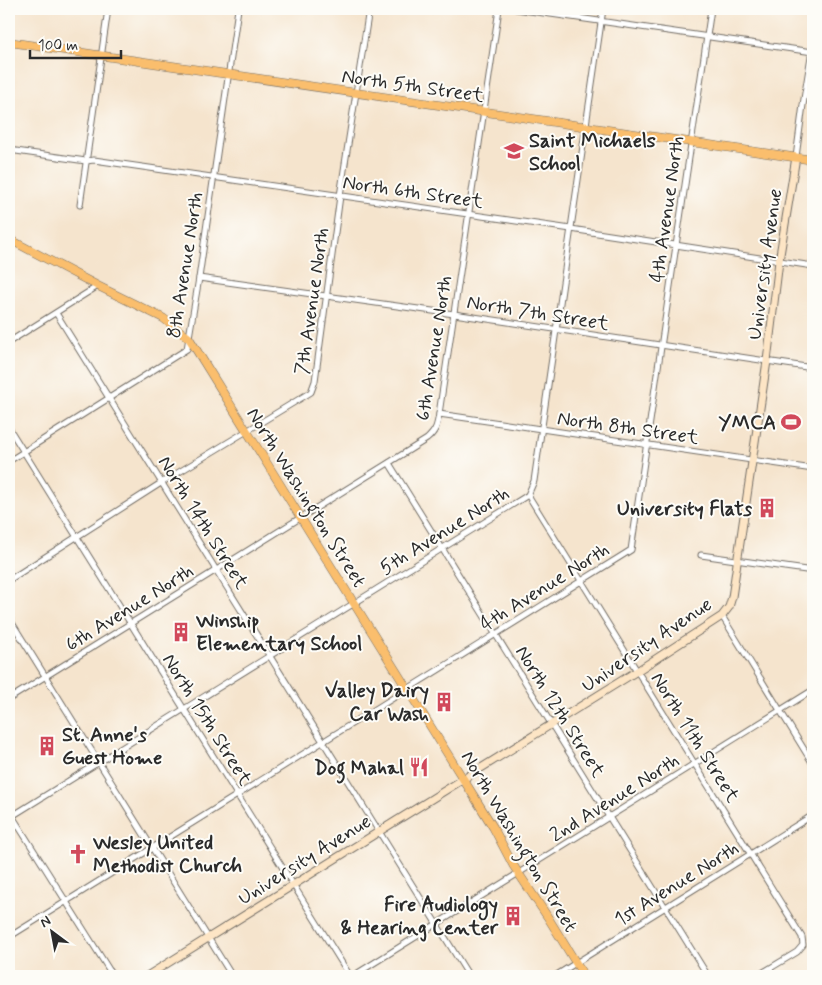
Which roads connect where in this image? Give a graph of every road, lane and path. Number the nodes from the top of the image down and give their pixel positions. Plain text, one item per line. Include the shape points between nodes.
1 (108, 9) edge
2 (238, 9) edge
3 (369, 9) edge
4 (499, 9) edge
5 (516, 9) edge
6 (603, 9) edge
7 (711, 9) edge
8 (601, 21) junction
9 (707, 37) junction
10 (9, 42) edge
11 (813, 44) edge
12 (813, 52) edge
13 (101, 55) junction
14 (229, 75) junction
15 (356, 93) junction
16 (484, 112) junction
17 (586, 127) junction
18 (691, 142) junction
19 (9, 150) edge
20 (796, 157) junction
21 (86, 160) junction
22 (813, 160) edge
23 (213, 178) junction
24 (340, 196) junction
25 (80, 205) dead end
26 (468, 214) junction
27 (571, 229) junction
28 (9, 239) edge
29 (676, 245) junction
30 (780, 261) junction
31 (813, 266) edge
32 (199, 278) junction
33 (98, 286) junction
34 (326, 296) junction
35 (56, 313) junction
36 (454, 314) junction
37 (556, 330) junction
38 (189, 338) junction
39 (9, 342) edge
40 (662, 345) junction
41 (767, 361) junction
42 (813, 368) edge
43 (110, 398) junction
44 (439, 414) junction
45 (9, 428) edge
46 (542, 429) junction
47 (247, 431) junction
48 (647, 445) junction
49 (24, 452) junction
50 (751, 460) junction
51 (9, 461) edge
52 (389, 463) junction
53 (813, 469) edge
54 (161, 483) junction
55 (528, 495) junction
56 (301, 518) junction
57 (77, 537) junction
58 (442, 549) junction
59 (701, 555) dead end
60 (737, 561) junction
61 (216, 570) junction
62 (813, 572) edge
63 (9, 580) edge
64 (581, 580) junction
65 (354, 603) junction
66 (722, 616) junction
67 (9, 618) edge
68 (131, 623) junction
69 (496, 634) junction
70 (269, 656) junction
71 (637, 671) junction
72 (45, 677) junction
73 (407, 689) junction
74 (813, 690) edge
75 (9, 699) edge
76 (184, 709) junction
77 (780, 711) junction
78 (552, 724) junction
79 (323, 741) junction
80 (98, 762) junction
81 (695, 764) junction
82 (813, 764) edge
83 (463, 779) junction
84 (237, 795) junction
85 (9, 811) edge
86 (813, 815) edge
87 (10, 817) edge
88 (609, 817) junction
89 (379, 832) junction
90 (152, 848) junction
91 (751, 854) junction
92 (518, 873) junction
93 (294, 885) junction
94 (66, 901) junction
95 (665, 907) junction
96 (437, 924) junction
97 (9, 937) edge
98 (208, 938) junction
99 (576, 963) junction
100 (113, 976) edge
101 (147, 976) edge
102 (232, 976) edge
103 (352, 976) edge
104 (469, 976) edge
105 (555, 976) edge
106 (584, 976) edge
107 (708, 976) edge
108 (757, 976) edge

1 - 13 street
2 - 14 street, 8th Avenue North
3 - 15 street, 7th Avenue North
4 - 16 street, 6th Avenue North
5 - 8 street
6 - 8 street, 5th Avenue North
7 - 9 street, 4th Avenue North
8 - 9 street
8 - 17 street, 5th Avenue North
9 - 12 street
9 - 18 street, 4th Avenue North
10 - 13 main road, North 5th Street
11 - 12 street, University Avenue
12 - 20 street, University Avenue
13 - 14 main road, North 5th Street
13 - 21 street
14 - 15 main road, North 5th Street
14 - 23 street, 8th Avenue North
15 - 16 main road, North 5th Street
15 - 24 street, 7th Avenue North
16 - 17 main road, North 5th Street
16 - 26 street, 6th Avenue North
17 - 18 main road, North 5th Street
17 - 27 street, 5th Avenue North
18 - 20 main road, North 5th Street
18 - 29 street, 4th Avenue North
19 - 21 street, North 6th Street
20 - 22 main road, North 5th Street
20 - 30 street, University Avenue
21 - 23 street, North 6th Street
21 - 25 street
23 - 24 street, North 6th Street
23 - 32 street, 8th Avenue North
24 - 26 street, North 6th Street
24 - 34 street, 7th Avenue North
26 - 27 street, North 6th Street
26 - 36 street, 6th Avenue North
27 - 29 street, North 6th Street
27 - 37 street, 5th Avenue North
28 - 33 main road, North Washington Street
29 - 30 street, North 6th Street
29 - 40 street, 4th Avenue North
30 - 31 street, North 6th Street
30 - 41 street, University Avenue
32 - 34 street, North 7th Street
32 - 38 street, 8th Avenue North
33 - 35 street
33 - 38 main road, North Washington Street via 163,318
34 - 36 street, North 7th Street
34 - 47 street, 7th Avenue North via 311,392
35 - 39 street
35 - 43 street, North 14th Street
36 - 37 street, North 7th Street
36 - 44 street, 6th Avenue North
37 - 40 street, North 7th Street
37 - 46 street, 5th Avenue North
38 - 43 street, 8th Avenue North via 187,349
38 - 47 main road, North Washington Street
40 - 41 street, North 7th Street
40 - 48 street, 4th Avenue North
41 - 42 street, North 7th Street
41 - 50 street, University Avenue
43 - 49 street, 8th Avenue North
43 - 54 street, North 14th Street
44 - 46 street, North 8th Street
44 - 52 street, 6th Avenue North via 433,434
45 - 49 street, North 15th Street
46 - 48 street, North 8th Street
46 - 55 street, 5th Avenue North via 534,481
47 - 54 street, 7th Avenue North
47 - 56 main road, North Washington Street
48 - 50 street, North 8th Street
48 - 64 street, 4th Avenue North via 631,550
49 - 51 street, 8th Avenue North
49 - 57 street, North 15th Street
50 - 53 street, North 8th Street
50 - 60 street, University Avenue
52 - 56 street, 6th Avenue North
52 - 58 street, North 12th Street
54 - 57 street, 7th Avenue North
54 - 61 street, North 14th Street
55 - 58 street, 5th Avenue North
55 - 64 street, North 11th Street
56 - 61 street, 6th Avenue North
56 - 65 main road, North Washington Street
57 - 63 street, 7th Avenue North
57 - 68 street, North 15th Street
58 - 65 street, 5th Avenue North
58 - 69 street, North 12th Street
59 - 60 street
60 - 62 street
60 - 66 street, University Avenue via 732,597
61 - 68 street, 6th Avenue North
61 - 70 street, North 14th Street
64 - 69 street, 4th Avenue North
64 - 71 street, North 11th Street
65 - 70 street, 5th Avenue North
65 - 73 main road, North Washington Street
66 - 71 street, University Avenue
66 - 77 street
67 - 72 street
68 - 72 street, 6th Avenue North
68 - 76 street, North 15th Street
69 - 73 street, 4th Avenue North
69 - 78 street, North 12th Street
70 - 76 street, 5th Avenue North
70 - 79 street, North 14th Street
71 - 78 street, University Avenue
71 - 81 street, North 11th Street
72 - 75 street, 6th Avenue North
72 - 80 street
73 - 79 street, 4th Avenue North
73 - 83 main road, North Washington Street
74 - 77 street, 2nd Avenue North
76 - 80 street, 5th Avenue North
76 - 84 street, North 15th Street
77 - 81 street, 2nd Avenue North
77 - 82 street
78 - 83 street, University Avenue
78 - 88 street, North 12th Street
79 - 84 street, 4th Avenue North
79 - 89 street, North 14th Street
80 - 87 street, 5th Avenue North
80 - 90 street
81 - 88 street, 2nd Avenue North
81 - 91 street, North 11th Street
83 - 89 street, University Avenue
83 - 92 main road, North Washington Street
84 - 90 street, 4th Avenue North
84 - 93 street, North 15th Street
85 - 87 street
86 - 91 street, 1st Avenue North
87 - 94 street
88 - 92 street, 2nd Avenue North
88 - 95 street, North 12th Street
89 - 93 street, University Avenue
89 - 96 street, North 14th Street
90 - 94 street, 4th Avenue North
90 - 98 street
91 - 95 street, 1st Avenue North
91 - 108 street, North 11th Street via 802,937 802,945 797,952
92 - 96 street, 2nd Avenue North
92 - 99 main road, North Washington Street
93 - 98 street, University Avenue
93 - 103 street, North 15th Street
94 - 97 street, 4th Avenue North
94 - 100 street
95 - 99 street, 1st Avenue North
95 - 107 street, North 12th Street
96 - 103 street, 2nd Avenue North
96 - 104 street, North 14th Street
98 - 101 street, University Avenue
98 - 102 street
99 - 105 street, 1st Avenue North
99 - 106 main road, North Washington Street

